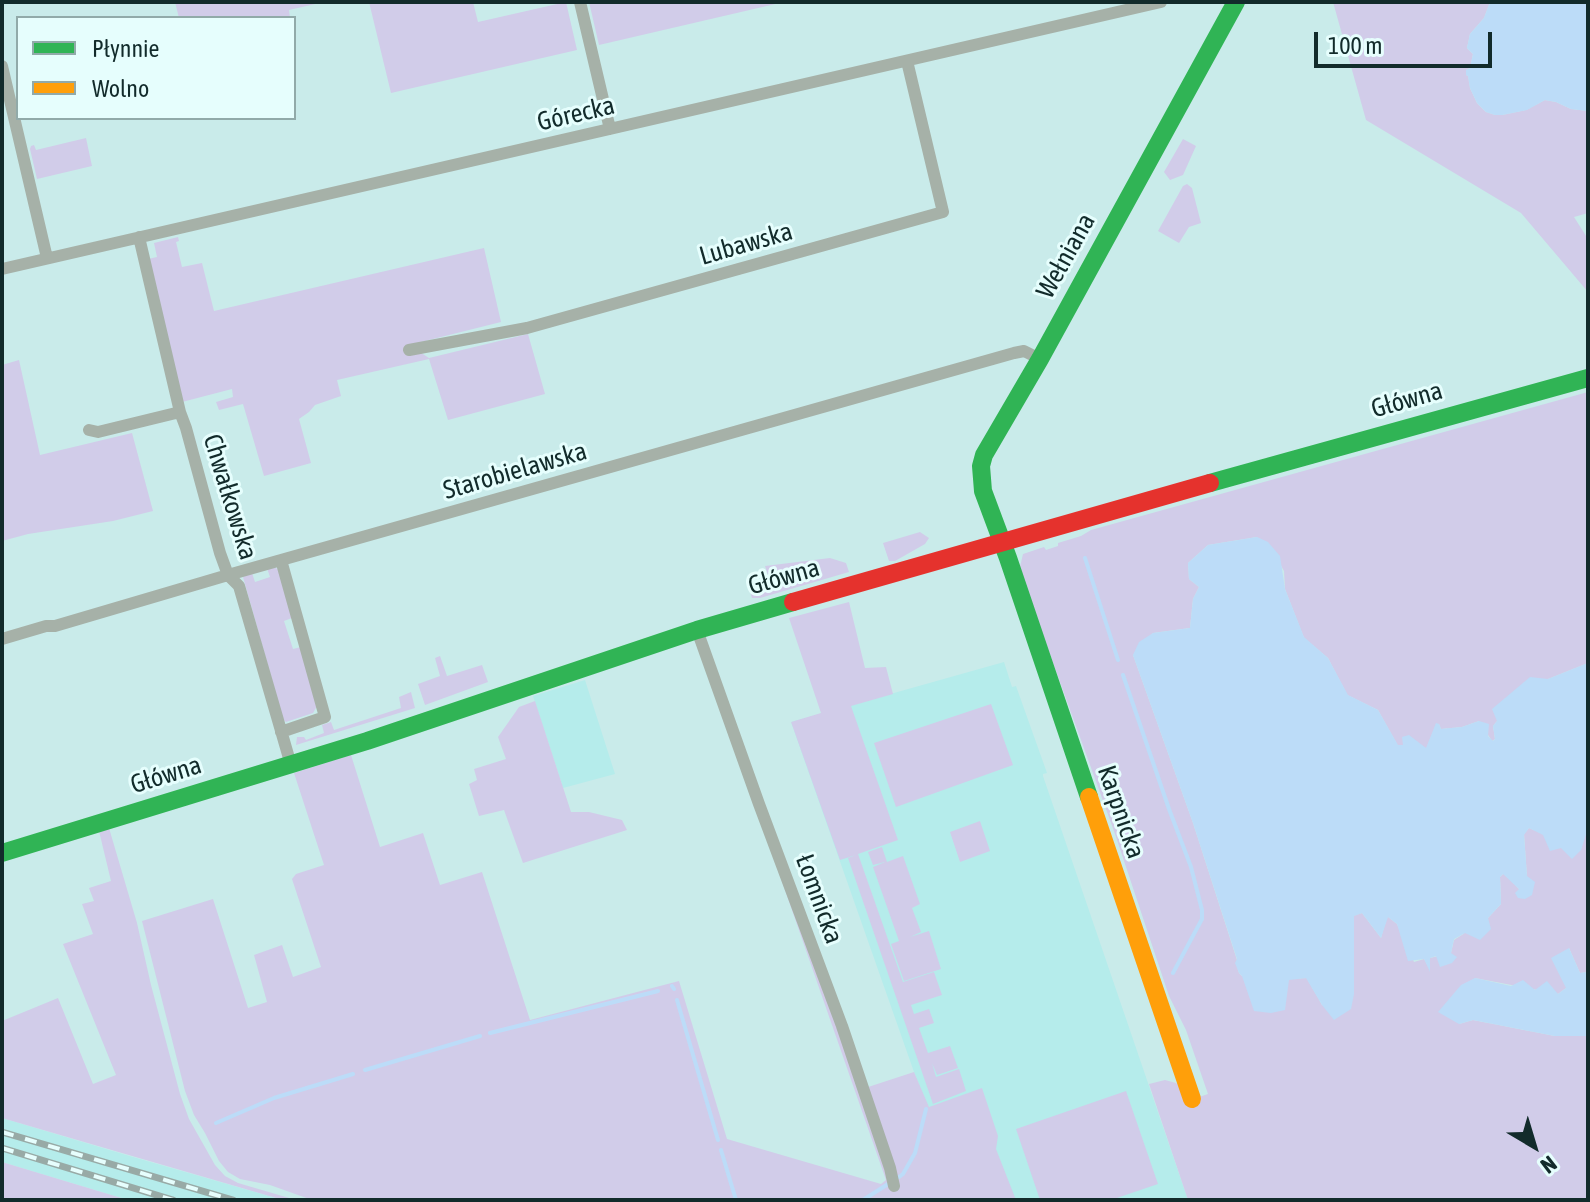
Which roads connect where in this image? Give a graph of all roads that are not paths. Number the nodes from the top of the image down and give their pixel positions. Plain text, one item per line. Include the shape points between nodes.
1 (580, 2) edge
2 (1161, 2) edge
3 (1236, 2) edge
4 (907, 61) junction
5 (2, 66) edge
6 (610, 129) junction
7 (139, 237) junction
8 (47, 258) junction
9 (2, 269) edge
10 (409, 350) dead end
11 (1040, 359) junction
12 (1588, 378) edge
13 (180, 412) junction
14 (89, 430) dead end
15 (1002, 542) junction
16 (281, 560) junction
17 (228, 575) junction
18 (697, 630) junction
19 (2, 639) edge
20 (281, 732) junction
21 (291, 765) junction
22 (2, 853) edge
23 (1192, 1099) dead end
24 (894, 1186) dead end

1 - 6 street
2 - 4 street, Górecka
3 - 11 street, Wełniana
4 - 6 street, Górecka
4 - 10 street, Lubawska via 943,212 527,328
5 - 8 street
6 - 7 street, Górecka
7 - 8 street, Górecka
7 - 13 street, Chwałkowska
8 - 9 street, Górecka
11 - 15 street, Wełniana via 981,466 983,491
11 - 16 street, Starobielawska via 1024,351 1014,353
12 - 15 street, Główna
13 - 14 street
13 - 17 street, Chwałkowska
15 - 18 street, Główna
15 - 23 street, Karpnicka
16 - 17 street, Starobielawska
16 - 20 street via 325,717
17 - 19 street, Starobielawska
17 - 20 street, Chwałkowska via 239,586
18 - 21 street, Główna
18 - 24 street, Łomnicka via 842,1026
20 - 21 street, Chwałkowska
21 - 22 street, Główna

